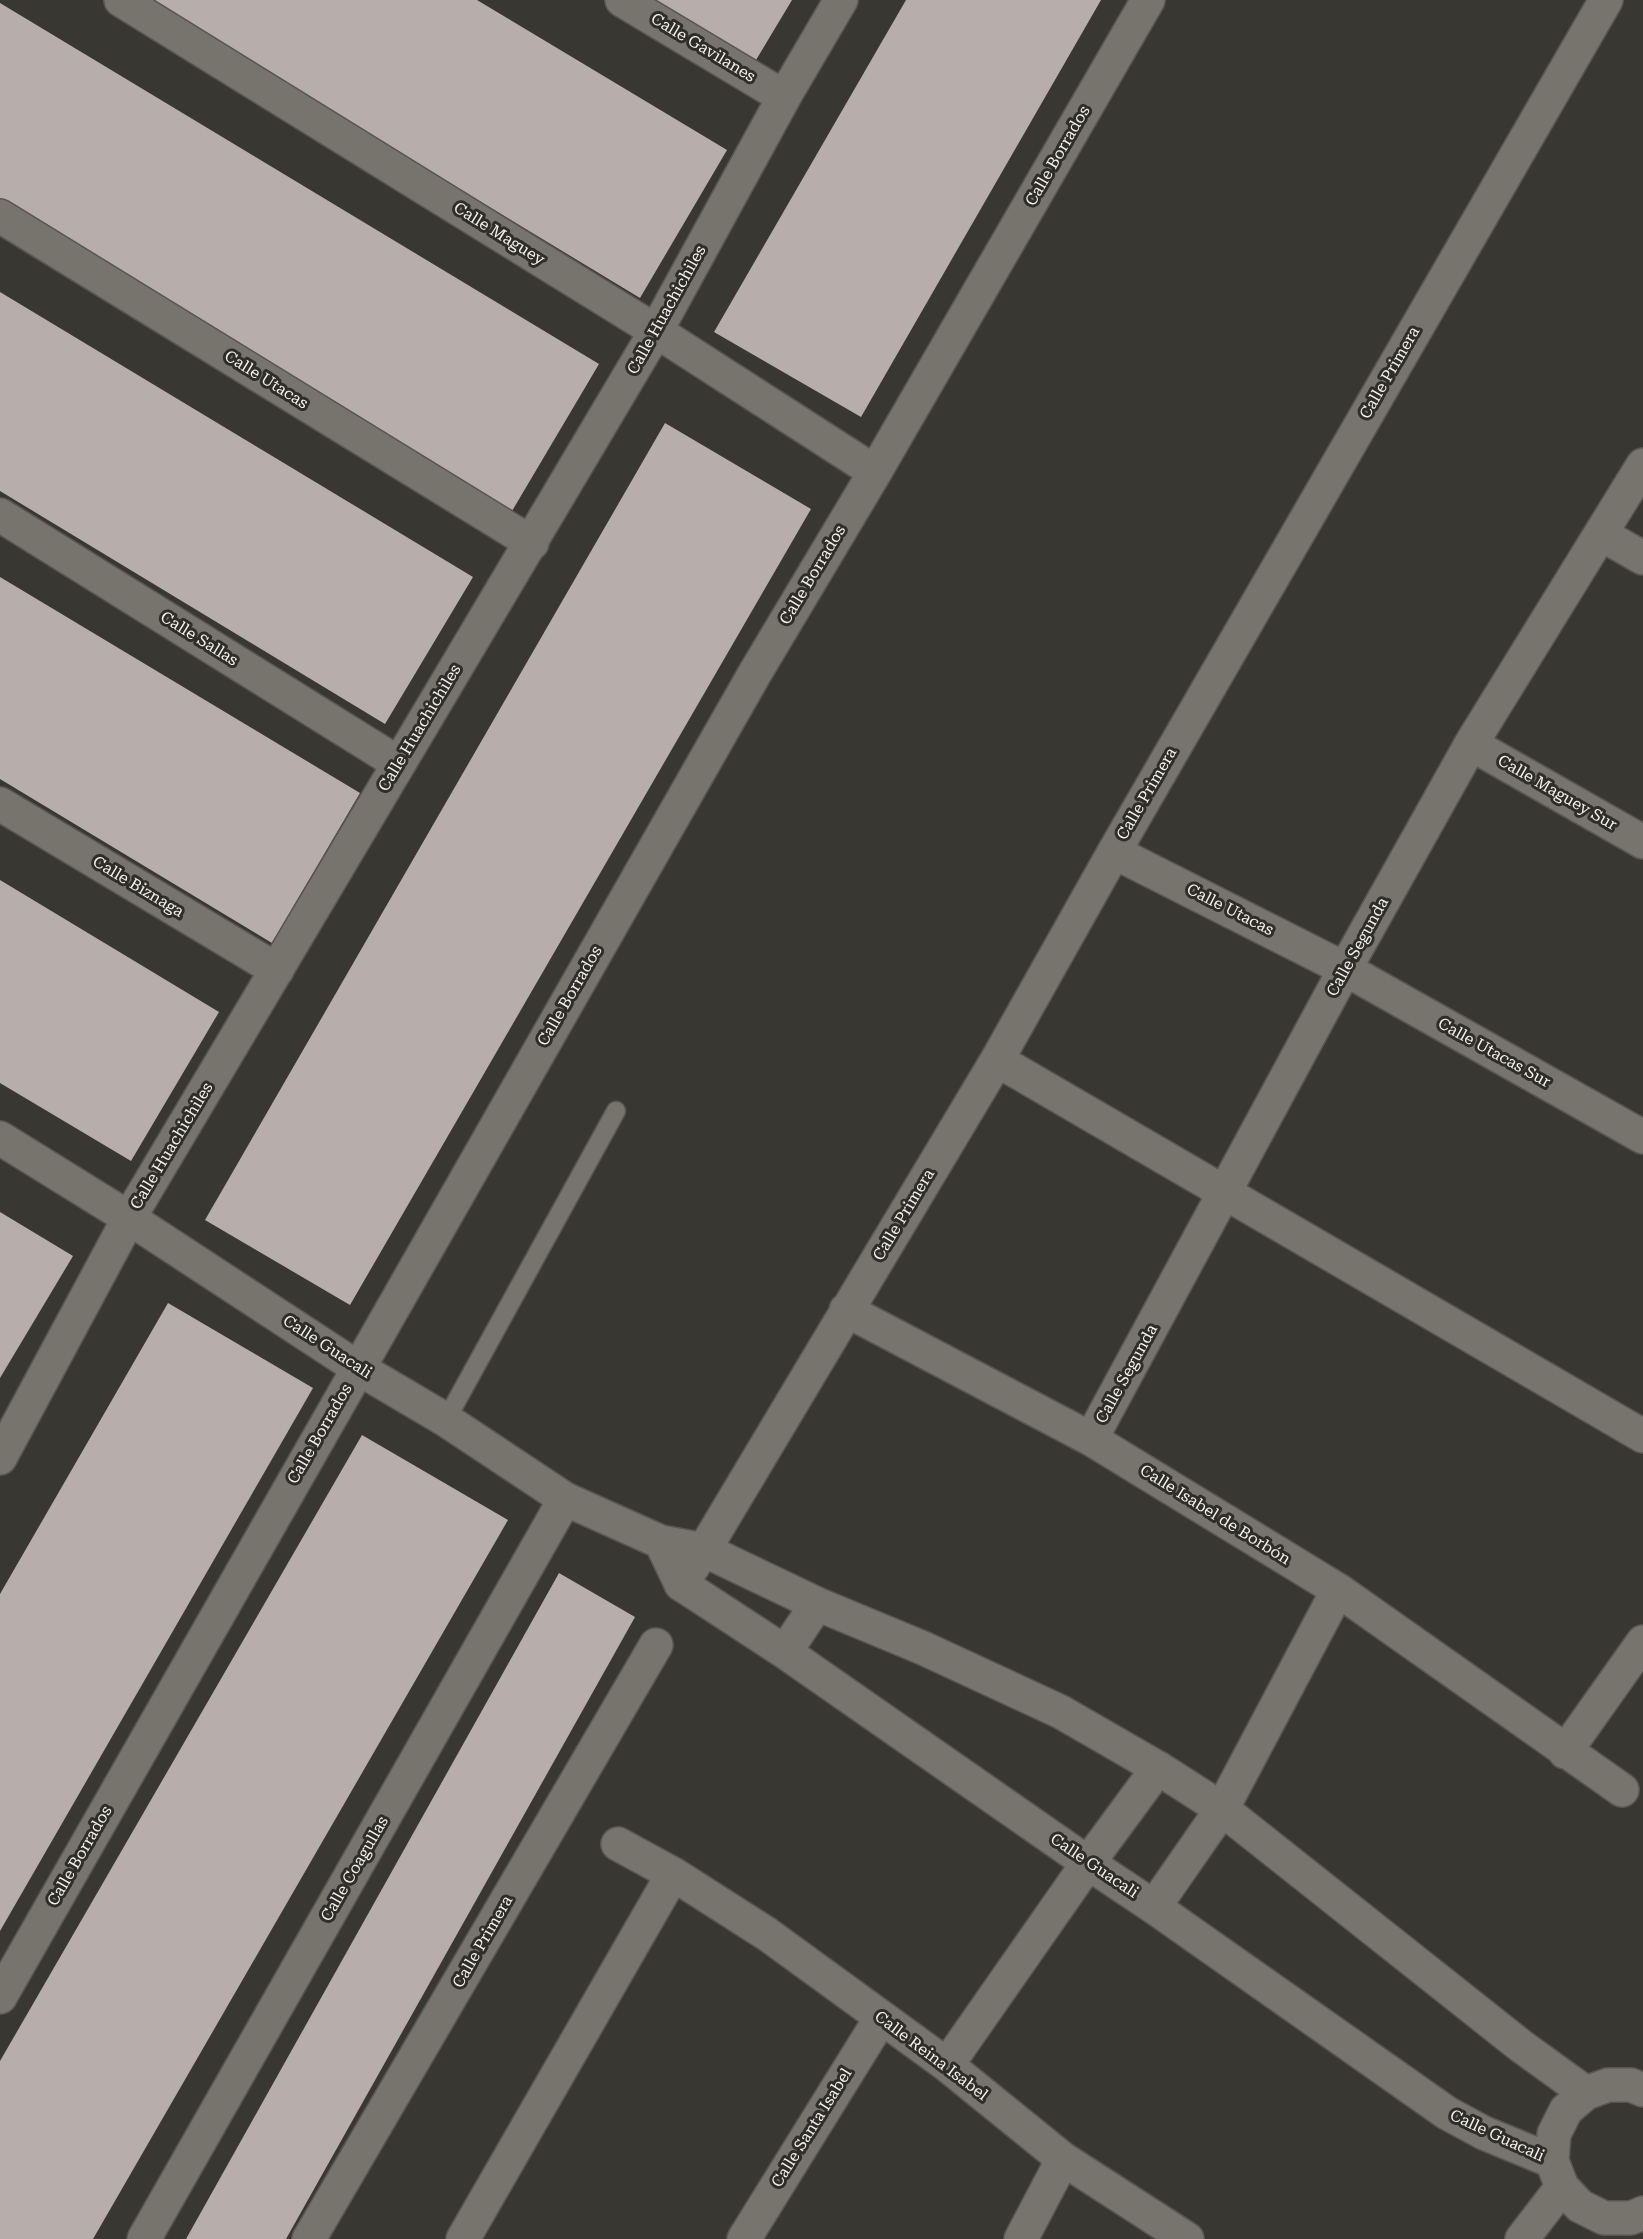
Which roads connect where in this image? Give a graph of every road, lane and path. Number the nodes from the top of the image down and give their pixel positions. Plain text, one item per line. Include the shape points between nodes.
1 (121, 0) edge
2 (622, 0) edge
3 (841, 0) edge
4 (1148, 0) edge
5 (1606, 0) edge
6 (784, 97) junction
7 (0, 216) edge
8 (656, 332) junction
9 (1643, 465) edge
10 (874, 472) junction
11 (0, 515) edge
12 (1601, 534) junction
13 (532, 543) junction
14 (1643, 558) edge
15 (1471, 744) junction
16 (398, 763) junction
17 (0, 804) edge
18 (1643, 842) edge
19 (1114, 852) junction
20 (1345, 969) junction
21 (277, 970) junction
22 (997, 1060) junction
23 (616, 1111) dead end
24 (1643, 1137) edge
25 (0, 1138) edge
26 (1225, 1194) junction
27 (129, 1218) junction
28 (846, 1310) junction
29 (358, 1368) junction
30 (446, 1420) junction
31 (1643, 1436) edge
32 (1091, 1439) junction
33 (2, 1452) edge
34 (565, 1499) junction
35 (661, 1542) junction
36 (704, 1550) junction
37 (681, 1584) junction
38 (1338, 1590) junction
39 (817, 1604) junction
40 (1643, 1642) edge
41 (656, 1645) dead end
42 (785, 1652) junction
43 (1565, 1752) junction
44 (1158, 1768) junction
45 (1622, 1790) dead end
46 (1222, 1809) junction
47 (618, 1844) dead end
48 (1088, 1863) junction
49 (674, 1874) junction
50 (1154, 1907) junction
51 (0, 1997) edge
52 (881, 2018) junction
53 (947, 2065) junction
54 (1639, 2081) edge
55 (1586, 2093) junction
56 (1063, 2159) junction
57 (1557, 2174) junction
58 (1621, 2222) edge
59 (144, 2239) edge
60 (309, 2239) edge
61 (463, 2239) edge
62 (744, 2239) edge
63 (1021, 2239) edge
64 (1187, 2239) edge
65 (1522, 2239) edge

1 - 8 street, Calle Maguey
2 - 6 street, Calle Gavilanes
3 - 6 street, Calle Huachichiles
4 - 10 street, Calle Borrados
5 - 19 street, Calle Primera
6 - 8 street, Calle Huachichiles
7 - 13 street, Calle Utacas
8 - 10 street, Calle Maguey
8 - 13 street, Calle Huachichiles
9 - 12 street, Calle Segunda
10 - 29 street, Calle Borrados
11 - 16 street, Calle Sallas
12 - 14 street
12 - 15 street, Calle Segunda
13 - 16 street, Calle Huachichiles
15 - 18 street, Calle Maguey Sur
15 - 20 street, Calle Segunda
16 - 21 street, Calle Huachichiles
17 - 21 street, Calle Biznaga
19 - 20 street, Calle Utacas
19 - 22 street, Calle Primera
20 - 24 street, Calle Utacas Sur
20 - 26 street, Calle Segunda
21 - 27 street, Calle Huachichiles
22 - 26 street
22 - 28 street, Calle Primera
23 - 30 lane
25 - 27 street, Calle Guacali
26 - 31 street
26 - 32 street, Calle Segunda
27 - 29 street, Calle Guacali
27 - 33 street, Calle Huachichiles
28 - 32 street, Calle Isabel de Borbón
28 - 36 street, Calle Primera
29 - 30 street, Calle Guacali
29 - 51 street, Calle Borrados
30 - 34 street, Calle Guacali
32 - 38 street, Calle Isabel de Borbón
34 - 35 street, Calle Guacali
34 - 59 street, Calle Coagullas
35 - 36 street, Calle Guacali
35 - 37 street
36 - 37 street, Calle Primera
36 - 39 street, Calle Guacali
37 - 42 street, Calle Guacali
38 - 43 street, Calle Isabel de Borbón
38 - 46 street
39 - 42 street
39 - 44 street, Calle Guacali via 1061,1712
40 - 43 street
41 - 60 street, Calle Primera
42 - 48 street, Calle Guacali
43 - 45 street, Calle Isabel de Borbón
44 - 46 street, Calle Guacali
44 - 48 street
46 - 50 street
46 - 55 street, Calle Guacali
47 - 49 street, Calle Reina Isabel
48 - 50 street, Calle Guacali
48 - 53 street
49 - 52 street, Calle Reina Isabel via 832,1979
49 - 61 street
50 - 57 street, Calle Guacali via 1447,2113
52 - 53 street, Calle Reina Isabel
52 - 62 street, Calle Santa Isabel
53 - 56 street, Calle Reina Isabel
54 - 55 street
55 - 57 street via 1566,2110 1554,2134
56 - 63 street
56 - 64 street, Calle Reina Isabel
57 - 58 street via 1580,2206
57 - 65 street

